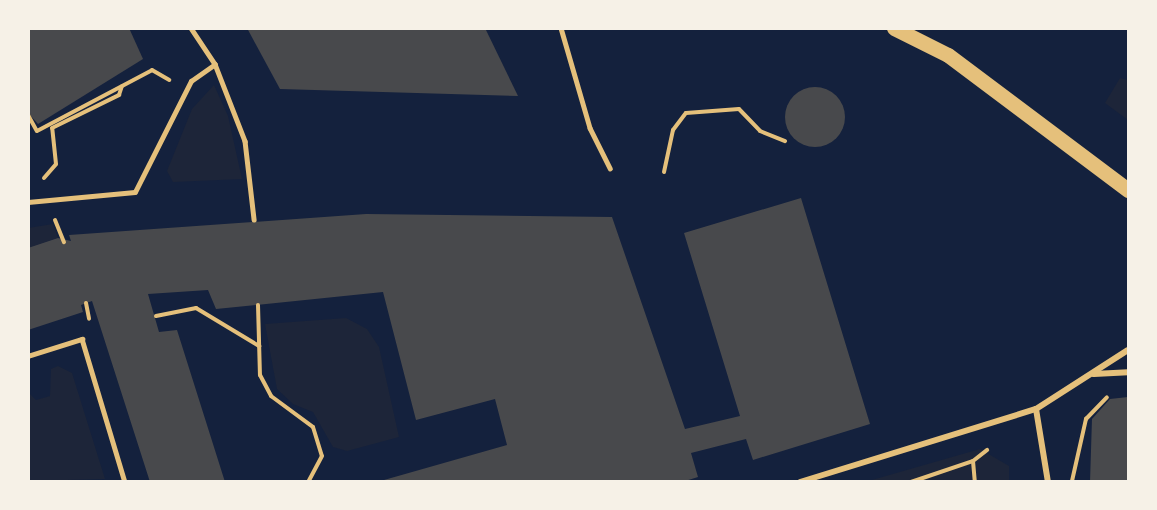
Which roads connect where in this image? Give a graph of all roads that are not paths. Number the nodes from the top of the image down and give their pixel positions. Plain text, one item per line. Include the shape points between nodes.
1 (191, 28) edge
2 (561, 28) edge
3 (894, 28) edge
4 (215, 64) junction
5 (610, 168) dead end
6 (1128, 190) edge
7 (28, 202) edge
8 (254, 219) dead end
9 (1128, 350) edge
10 (28, 356) edge
11 (1128, 372) edge
12 (1094, 374) junction
13 (1036, 409) junction
14 (125, 482) edge
15 (800, 482) edge
16 (1048, 482) edge

1 - 4 lane
2 - 5 lane via 591,128
3 - 6 main road via 948,55
4 - 7 lane via 191,81 135,192
4 - 8 lane via 245,141
9 - 12 street
10 - 14 lane via 82,339
11 - 12 street
12 - 13 street
13 - 15 street
13 - 16 street

